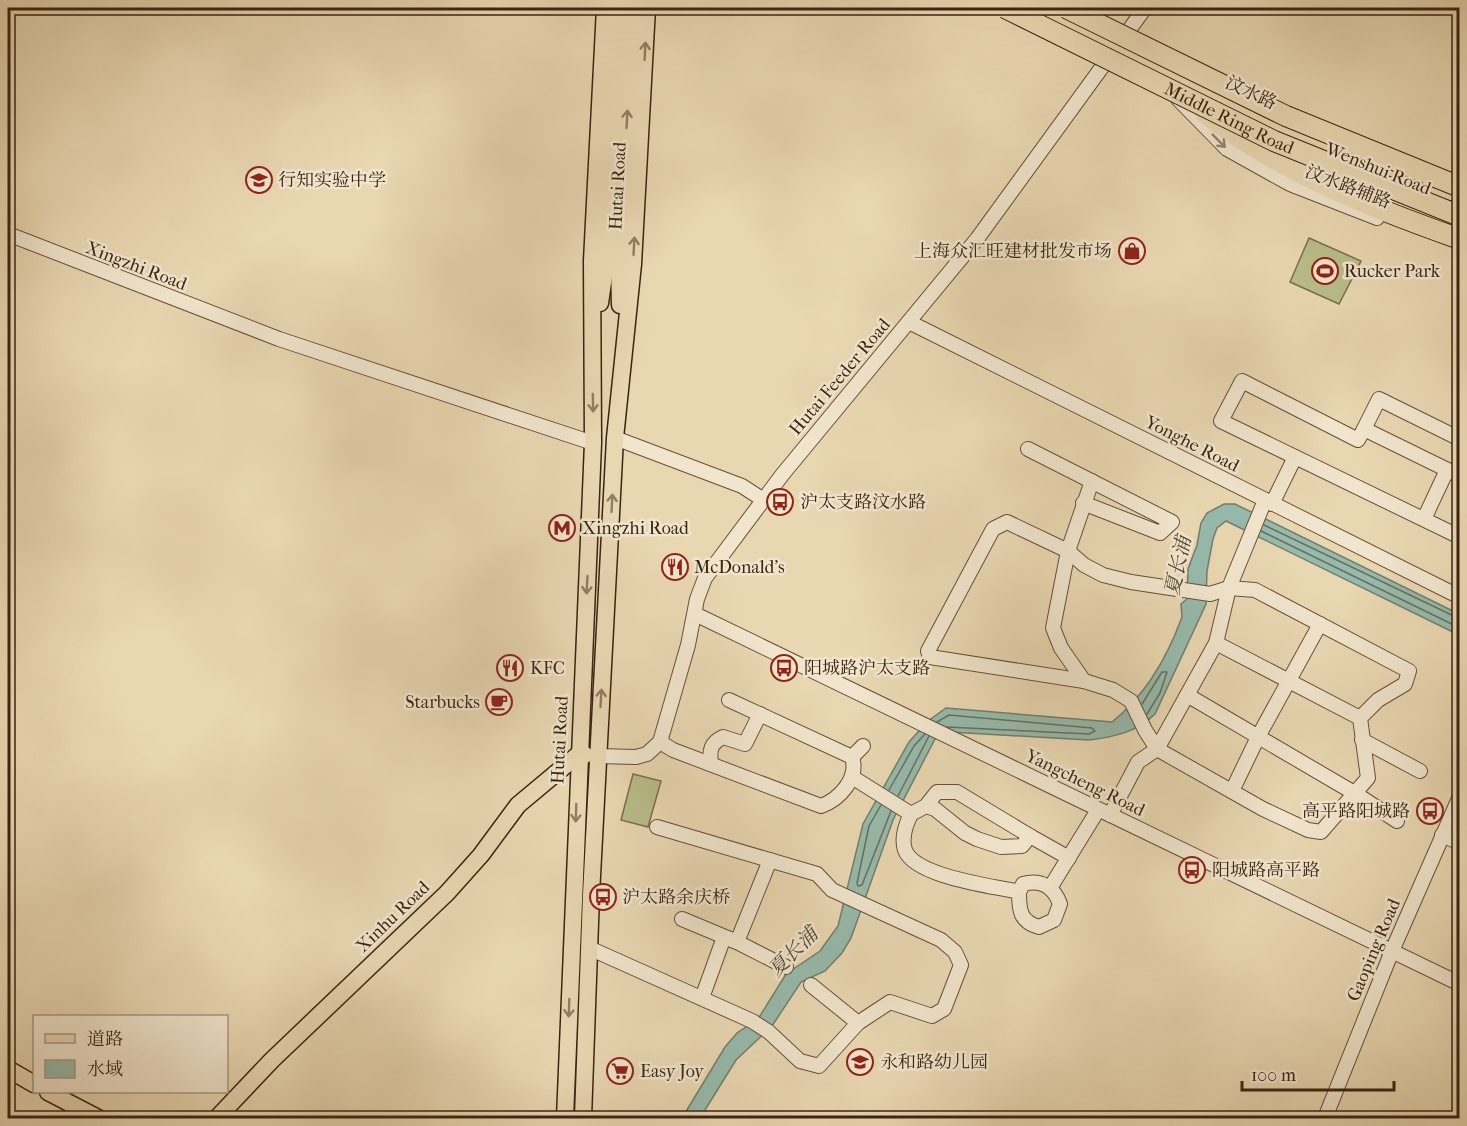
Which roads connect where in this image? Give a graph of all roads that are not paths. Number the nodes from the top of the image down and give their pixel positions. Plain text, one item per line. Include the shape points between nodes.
1 (605, 8) edge
2 (620, 8) edge
3 (633, 8) edge
4 (647, 8) edge
5 (993, 8) edge
6 (1005, 8) edge
7 (1029, 8) edge
8 (1050, 8) edge
9 (1066, 8) edge
10 (1076, 8) edge
11 (1145, 8) edge
12 (1115, 47) junction
13 (1178, 99) junction
14 (1205, 113) junction
15 (1249, 135) junction
16 (1293, 135) junction
17 (1460, 181) edge
18 (1460, 187) edge
19 (1460, 195) edge
20 (1460, 206) edge
21 (1460, 216) edge
22 (1460, 221) edge
23 (8, 234) edge
24 (1460, 239) edge
25 (1460, 246) edge
26 (909, 322) junction
27 (592, 363) junction
28 (621, 366) junction
29 (1364, 429) junction
30 (615, 438) junction
31 (1460, 439) edge
32 (593, 443) junction
33 (1028, 449) dead end
34 (1295, 457) junction
35 (1453, 473) edge
36 (1092, 482) junction
37 (762, 499) junction
38 (1269, 502) junction
39 (1083, 503) junction
40 (1424, 519) junction
41 (1460, 537) edge
42 (1068, 551) junction
43 (1229, 588) junction
44 (1460, 597) edge
45 (695, 614) junction
46 (1320, 624) junction
47 (1216, 643) junction
48 (1288, 680) junction
49 (1084, 681) junction
50 (1187, 695) junction
51 (729, 700) dead end
52 (760, 714) junction
53 (1360, 718) junction
54 (1258, 737) junction
55 (1362, 740) junction
56 (660, 742) junction
57 (863, 746) dead end
58 (1157, 749) junction
59 (579, 754) junction
60 (598, 756) junction
61 (852, 757) junction
62 (711, 763) junction
63 (1419, 771) dead end
64 (852, 777) junction
65 (1232, 791) junction
66 (1356, 794) junction
67 (1460, 796) edge
68 (926, 806) junction
69 (907, 812) junction
70 (1104, 812) junction
71 (1397, 821) dead end
72 (657, 827) dead end
73 (1442, 835) junction
74 (1030, 836) junction
75 (1460, 843) edge
76 (1069, 858) junction
77 (770, 860) junction
78 (1050, 888) junction
79 (1019, 892) junction
80 (682, 920) dead end
81 (730, 939) junction
82 (589, 948) junction
83 (1392, 951) junction
84 (786, 966) dead end
85 (1460, 984) edge
86 (811, 985) dead end
87 (702, 998) junction
88 (858, 1023) junction
89 (8, 1070) edge
90 (33, 1083) edge
91 (50, 1093) edge
92 (98, 1119) edge
93 (217, 1119) edge
94 (565, 1119) edge
95 (583, 1119) edge
96 (1325, 1119) edge

1 - 27 main road, Hutai Road via 592,261
2 - 27 main road, Hutai Road via 606,262
28 -> 3 main road, Hutai Road via 619,262
28 -> 4 main road, Hutai Road via 633,264
5 - 12 main road, Wenshui Road
6 - 21 highway, Middle Ring Road, bridge via 1274,141
7 - 12 main road, 汶水路
8 - 12 main road, 汶水路
9 - 18 highway, Middle Ring Road, bridge via 1286,116
10 - 12 main road, Wenshui Road
11 - 12 street, Hutai Feeder Road
12 - 13 main road, Wenshui Road
12 - 16 main road, 汶水路
12 - 17 main road, Wenshui Road
12 - 19 main road, 汶水路 via 1411,179
12 - 26 street, Hutai Feeder Road via 977,239
13 - 14 main road, Wenshui Road
13 -> 25 street, 汶水路辅路 via 1227,149 1290,184
14 - 15 main road, Wenshui Road
14 - 24 highway via 1290,170
15 - 16 main road
15 - 22 main road, Wenshui Road
16 - 20 main road, 汶水路 via 1402,186
23 - 32 street, Xingzhi Road via 279,339
26 - 37 street, Hutai Feeder Road
26 - 38 street, Yonghe Road
27 -> 32 main road, Hutai Road
28 - 30 main road, Hutai Road
29 - 31 street via 1379,399
29 - 34 street via 1359,440 1242,381 1221,421
29 - 35 street
30 - 37 street via 742,486
60 -> 30 main road, Hutai Road
32 -> 59 main road, Hutai Road
33 - 36 street
34 - 38 street
34 - 40 street
35 - 40 street
36 - 39 street
36 - 39 street via 1172,522 1160,533
37 - 45 street, Hutai Feeder Road via 705,578
38 - 43 street via 1259,514
38 - 44 street, Yonghe Road
39 - 42 street
40 - 41 street
42 - 43 street via 1104,575 1210,594
42 - 49 street via 1053,628 1061,648
42 - 49 street via 1007,522 993,529 928,651 930,657
43 - 46 street via 1255,590
43 - 47 street
45 - 56 street, Hutai Feeder Road
45 - 70 street, Yangcheng Road
46 - 48 street
46 - 53 street via 1409,671 1405,684 1382,696
47 - 48 street
47 - 50 street
48 - 53 street
48 - 54 street
49 - 58 street via 1113,690 1131,701
50 - 54 street
50 - 58 street
51 - 52 street
52 - 61 street
52 - 62 street via 745,744 723,737 714,741 710,748
53 - 55 street
54 - 65 street
54 - 66 street
55 - 63 street
55 - 66 street via 1368,778
56 - 60 street via 636,757
56 - 62 street
57 - 61 street
58 - 65 street
58 - 70 street via 1138,762
59 - 60 main road
59 - 93 main road, Xinhu Road via 518,805 482,855 447,893 272,1060
59 -> 94 main road, Hutai Road
60 - 82 main road, Hutai Road
61 - 64 street
62 - 64 street via 821,806 838,797
64 - 69 street
65 - 66 street via 1308,830 1321,832
66 - 71 street
67 - 73 street, Gaoping Road
68 - 69 street
68 - 74 street via 935,808 964,833 988,843 1014,848 1022,846
68 - 74 street via 938,792 957,792
69 - 79 street via 905,850 912,860 963,882
70 - 76 street
70 - 83 street, Yangcheng Road
72 - 77 street
73 - 75 street
73 - 83 street, Gaoping Road
74 - 76 street
76 - 78 street
77 - 81 street
77 - 88 street via 817,874 832,890 941,940 955,952 961,965 944,1009 932,1016 890,1002
78 - 79 street via 1033,881 1023,884
78 - 79 street via 1060,904 1058,913 1048,925 1039,927 1023,918
80 - 81 street
81 - 84 street
81 - 87 street
82 - 87 street
82 - 95 main road, Hutai Road
83 - 85 street, Yangcheng Road
83 - 96 street, Gaoping Road
86 - 88 street
87 - 88 street via 752,1021 800,1061 819,1066
89 - 90 main road
91 - 92 main road

